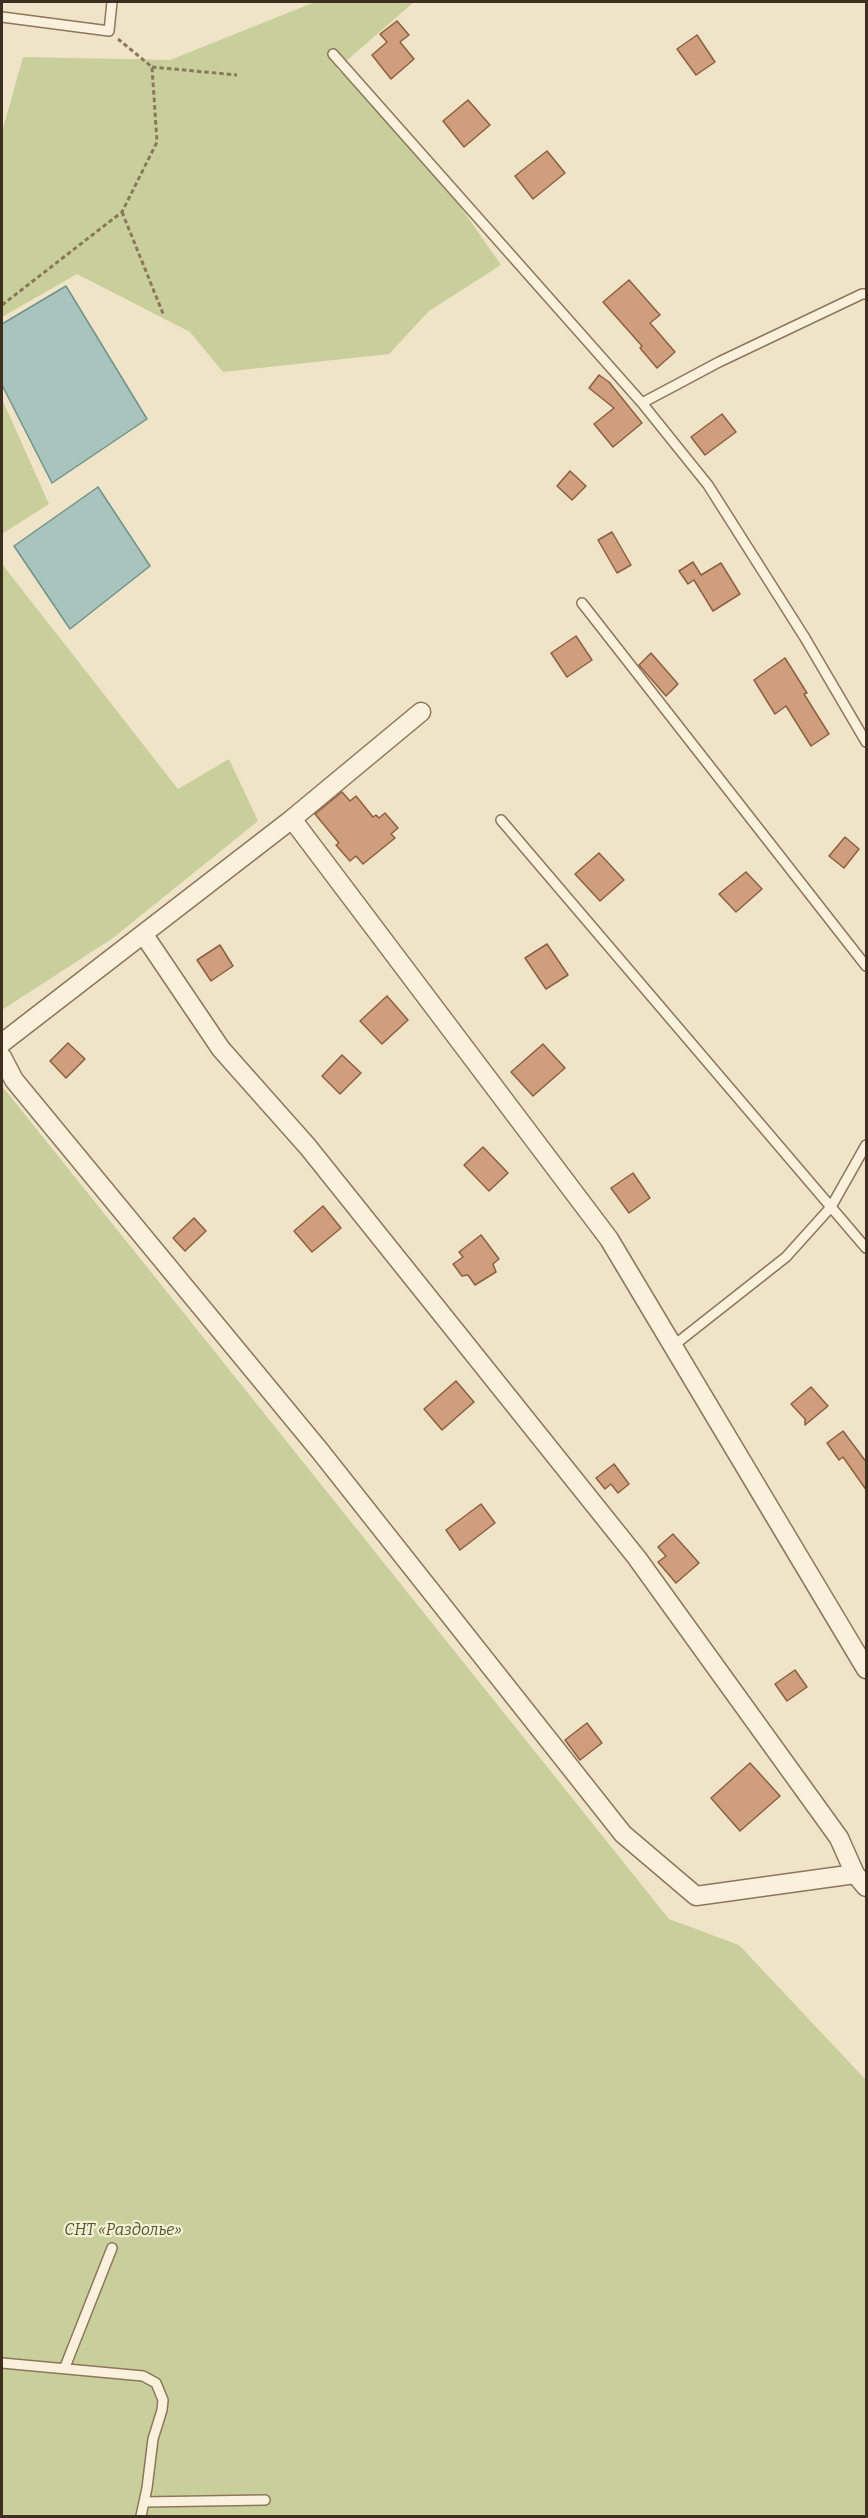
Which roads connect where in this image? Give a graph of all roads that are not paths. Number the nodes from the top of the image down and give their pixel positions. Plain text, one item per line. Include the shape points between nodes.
1 (112, 2) edge
2 (2, 17) edge
3 (333, 54) dead end
4 (867, 294) edge
5 (642, 402) junction
6 (582, 603) dead end
7 (421, 712) dead end
8 (867, 742) edge
9 (292, 819) junction
10 (501, 820) dead end
11 (144, 935) junction
12 (867, 966) edge
13 (2, 1043) edge
14 (2, 1056) edge
15 (867, 1145) edge
16 (831, 1207) junction
17 (867, 1248) edge
18 (673, 1346) junction
19 (867, 1669) edge
20 (861, 1880) edge
21 (112, 2248) dead end
22 (2, 2363) edge
23 (64, 2367) junction
24 (265, 2500) dead end
25 (144, 2502) junction
26 (141, 2517) edge

1 - 2 lane via 109,31
3 - 5 lane
4 - 5 lane
5 - 8 lane via 708,485
6 - 12 lane
7 - 9 street
9 - 11 street
9 - 18 street via 609,1239
10 - 16 lane
11 - 13 street
11 - 20 street via 221,1049 308,1147 637,1558 839,1838
14 - 20 street via 14,1080 320,1451 623,1834 696,1896
15 - 16 lane
16 - 17 lane
16 - 18 lane via 786,1257
18 - 19 street
21 - 23 lane
22 - 23 lane
23 - 25 lane via 143,2376 156,2383 163,2400 162,2410 153,2439
24 - 25 lane
25 - 26 lane

